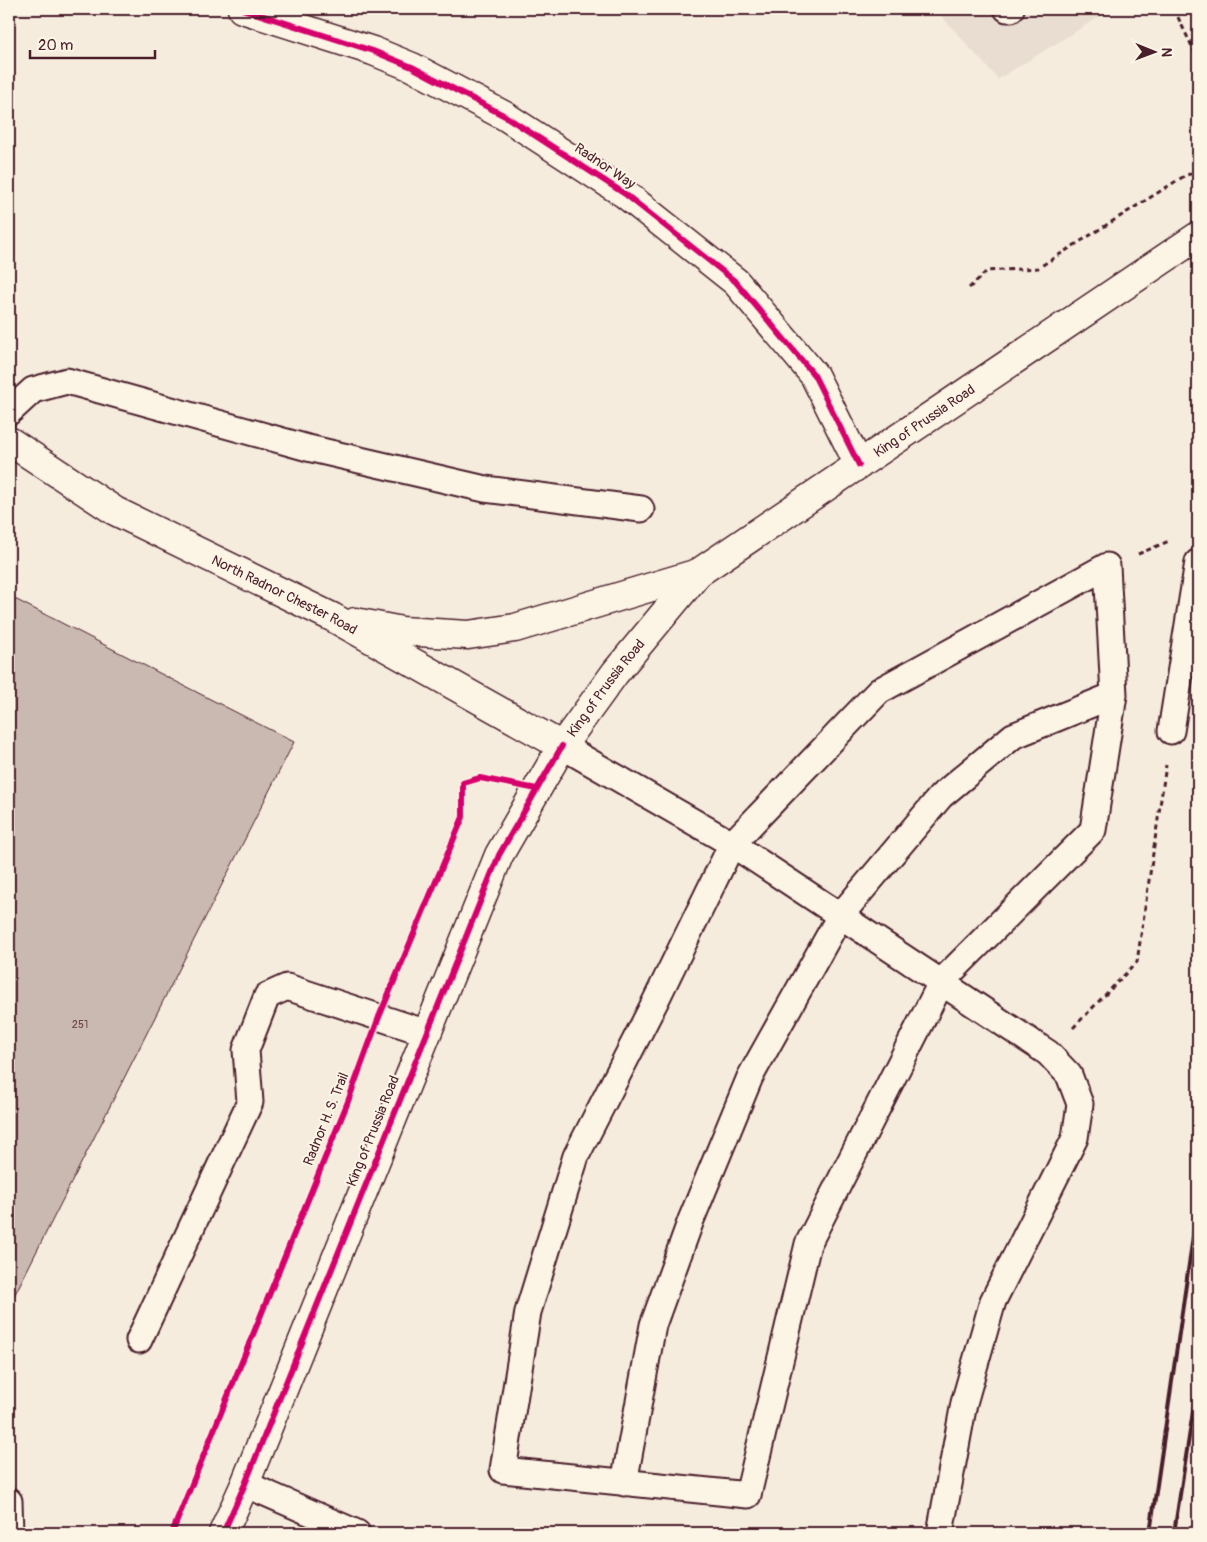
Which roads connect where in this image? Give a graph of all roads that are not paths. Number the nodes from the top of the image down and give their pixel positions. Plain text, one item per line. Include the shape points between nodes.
1 (242, 9) edge
2 (1006, 9) edge
3 (1011, 9) edge
4 (1198, 236) edge
5 (9, 412) edge
6 (9, 441) edge
7 (859, 465) junction
8 (641, 509) dead end
9 (1197, 569) edge
10 (698, 573) junction
11 (332, 617) junction
12 (1114, 695) junction
13 (1171, 732) road end
14 (562, 746) junction
15 (732, 844) junction
16 (840, 916) junction
17 (942, 981) junction
18 (427, 1033) junction
19 (139, 1340) dead end
20 (624, 1483) junction
21 (245, 1484) junction
22 (9, 1500) edge
23 (345, 1531) edge
24 (10, 1533) edge
25 (223, 1533) edge
26 (940, 1533) edge

1 - 7 main road, Radnor Way via 373,51 412,67 505,116 625,194 736,282 814,375
2 - 3 lane
4 - 7 main road, King of Prussia Road
5 - 8 lane via 33,390 67,381 308,448 485,488
6 - 11 main road, North Radnor Chester Road via 115,511
7 - 10 main road, King of Prussia Road
9 - 13 lane
10 - 11 main road via 515,628 468,636 402,631
10 - 14 main road, King of Prussia Road via 615,673
11 - 14 main road, North Radnor Chester Road
12 - 15 lane via 1107,566 879,691
12 - 16 lane via 1013,736 941,796
12 - 17 lane via 1093,830
14 - 15 lane
14 - 18 main road, King of Prussia Road via 498,855
15 - 16 lane
15 - 20 lane via 576,1156 528,1312 503,1470
16 - 17 lane
16 - 20 lane via 750,1077 691,1220 653,1325
17 - 20 lane via 808,1244 748,1496
17 - 26 lane via 1048,1053 1069,1075 1080,1104 1074,1138 993,1301 964,1403
18 - 19 lane via 287,986 267,996 246,1050 250,1102
18 - 21 main road, King of Prussia Road
21 - 23 lane
21 - 25 main road, King of Prussia Road
22 - 24 lane

